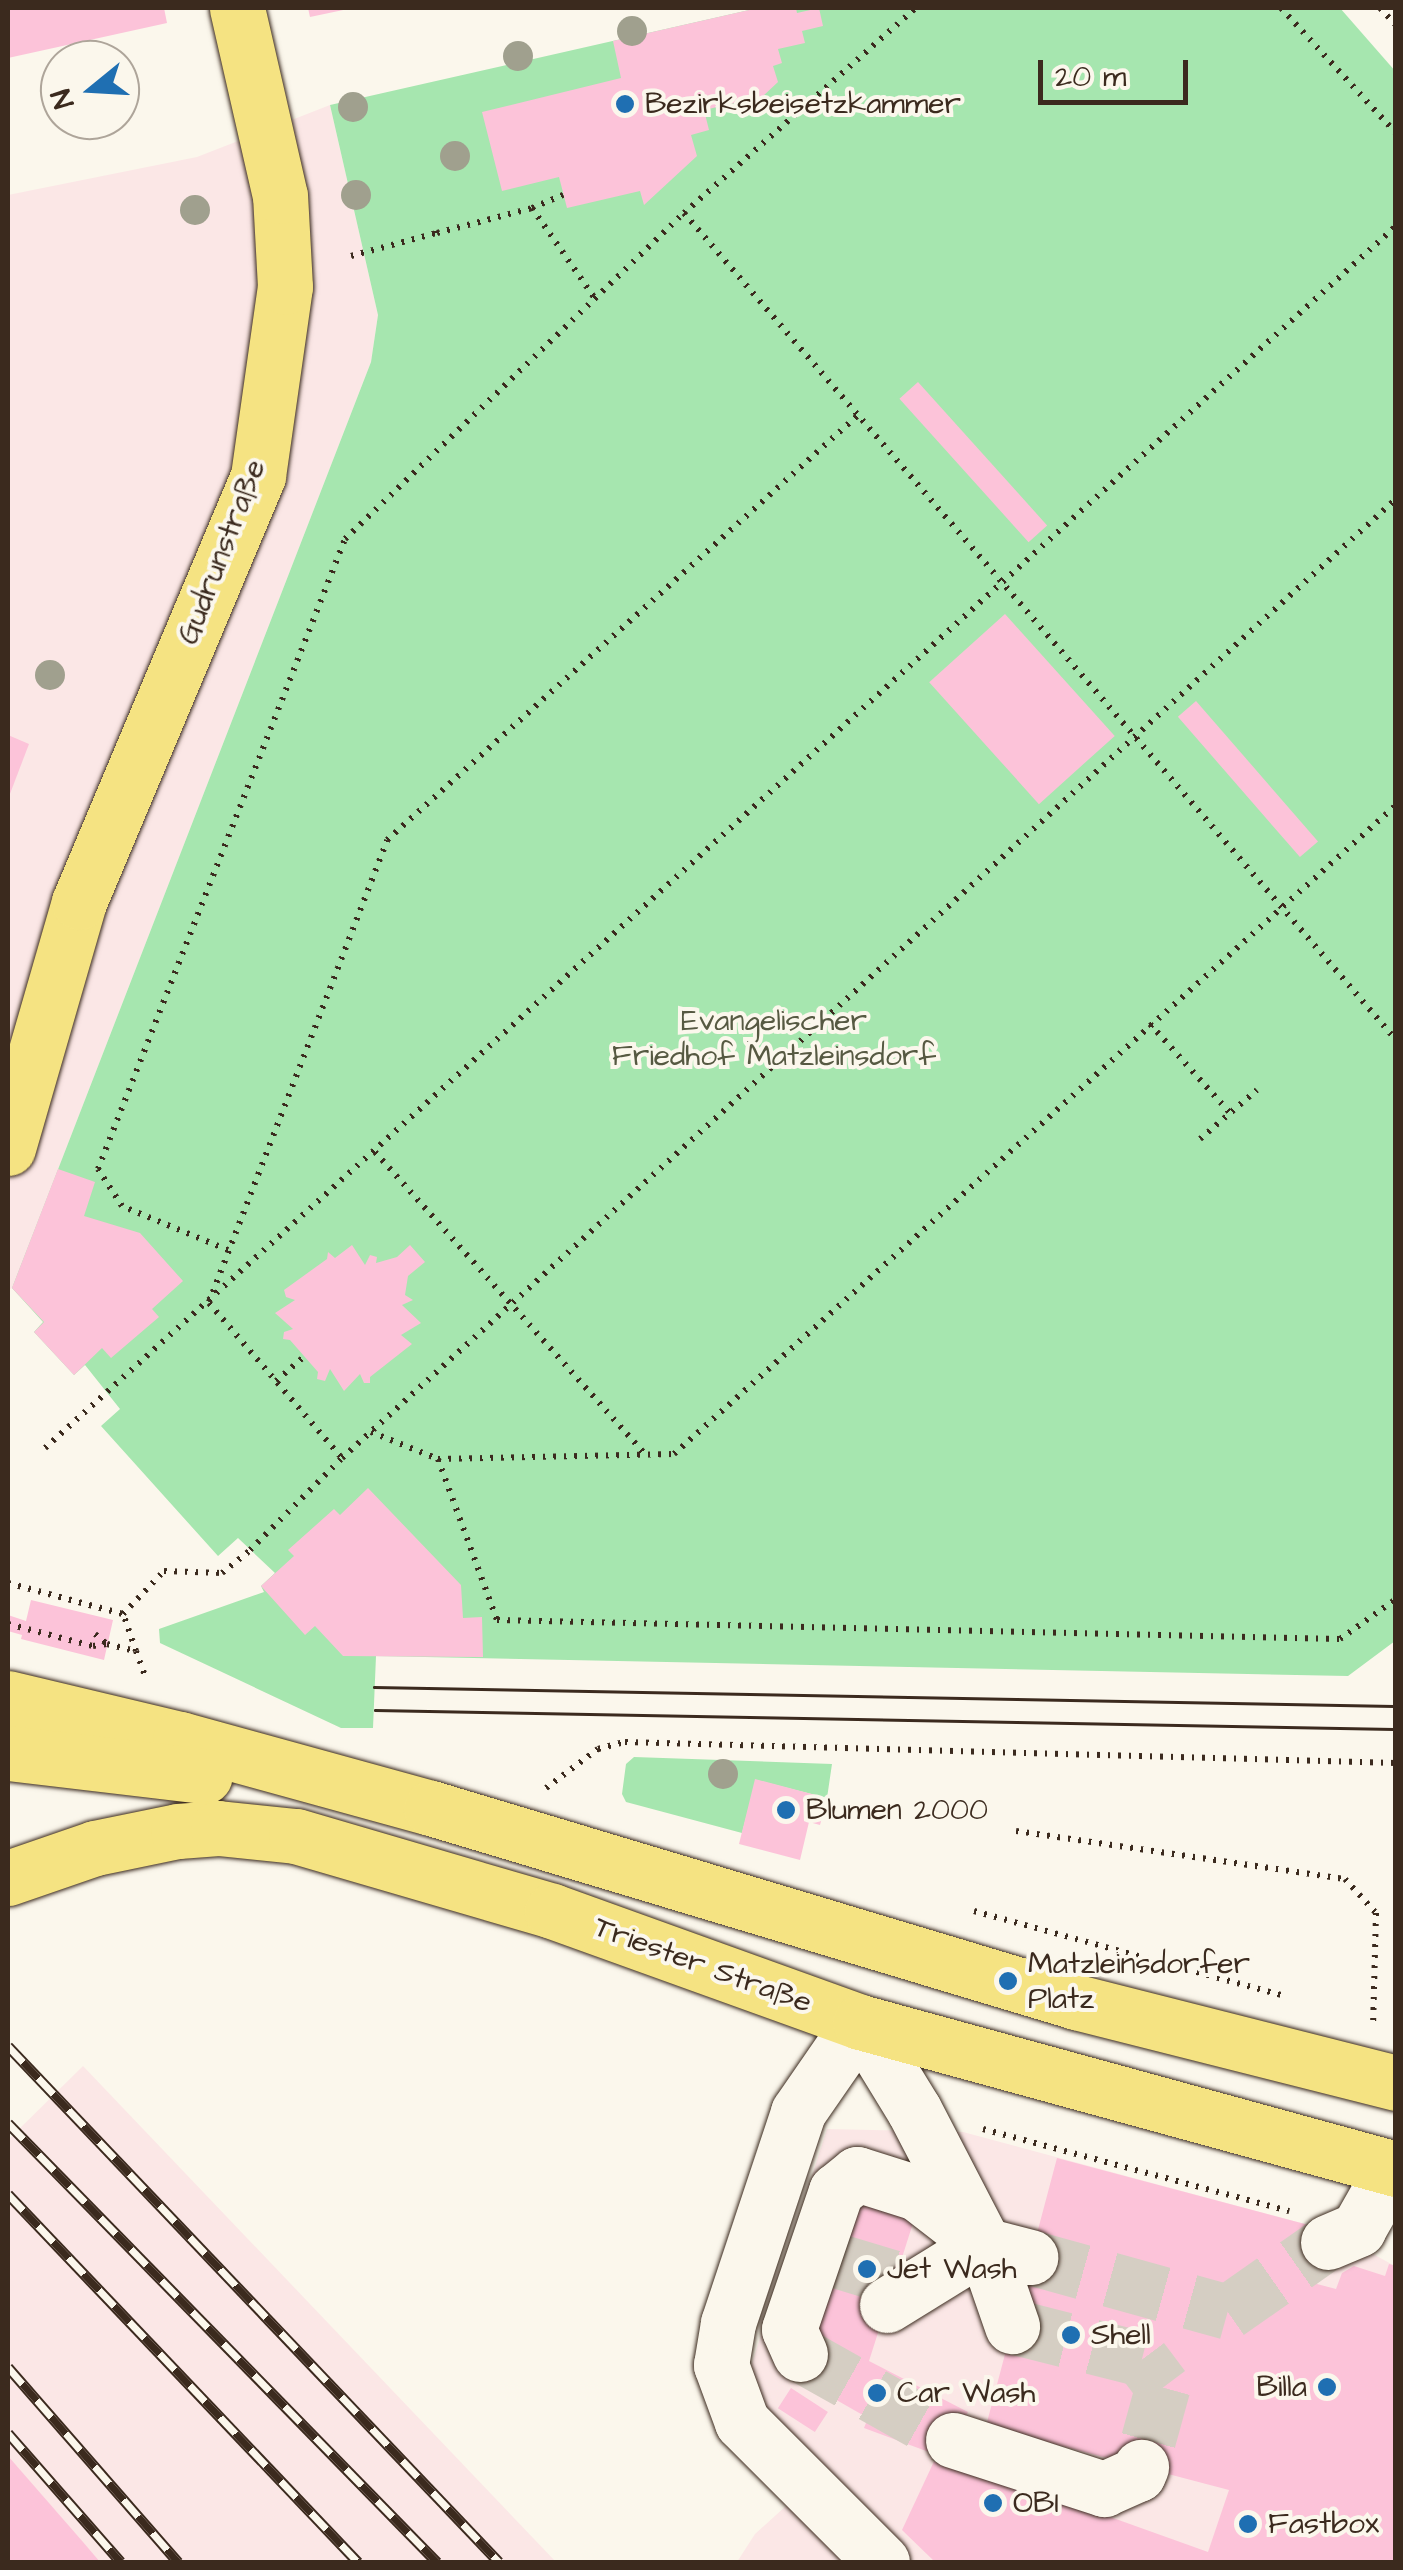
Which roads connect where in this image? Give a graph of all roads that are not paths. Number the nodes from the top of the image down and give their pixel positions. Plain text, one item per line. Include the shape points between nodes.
1 (237, 8) edge
2 (80, 902) junction
3 (8, 1030) edge
4 (8, 1148) edge
5 (8, 1698) edge
6 (8, 1753) edge
7 (431, 1808) junction
8 (8, 1878) edge
9 (860, 2022) junction
10 (1396, 2084) edge
11 (1394, 2169) edge
12 (1343, 2236) tunnel mouth
13 (1007, 2251) junction
14 (896, 2276) tunnel mouth
15 (1012, 2326) dead end
16 (800, 2354) dead end
17 (953, 2440) tunnel mouth
18 (1140, 2467) dead end
19 (882, 2562) edge

1 - 2 main road, Gudrunstraße via 280,196 284,287 258,476
2 - 3 main road, Gudrunstraße
2 - 4 main road, Gudrunstraße
5 - 7 main road
6 - 7 main road
7 - 10 main road via 1076,2002
8 - 9 main road, Triester Straße via 95,1848 178,1831 296,1836 552,1911
9 - 11 main road, Triester Straße
9 - 13 lane
9 - 19 lane via 798,2112 728,2323 721,2365 742,2422
11 - 12 lane
13 - 14 lane
13 - 15 lane
13 - 16 lane via 917,2193 856,2174 836,2191 827,2255 789,2329
17 - 18 lane via 1104,2489

